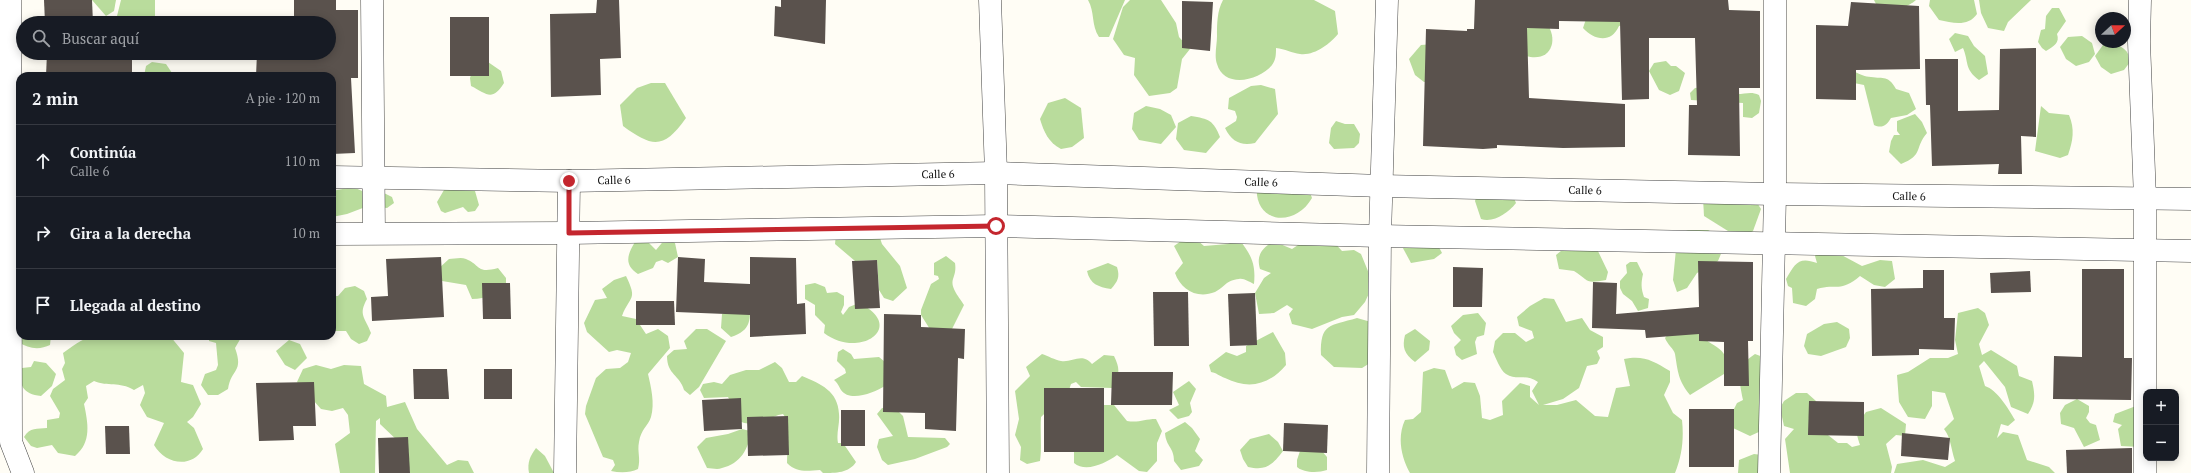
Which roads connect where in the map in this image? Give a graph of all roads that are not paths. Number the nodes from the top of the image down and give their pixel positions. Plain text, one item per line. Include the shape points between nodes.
1 (10, 0) edge
2 (372, 0) edge
3 (990, 0) edge
4 (1387, 0) edge
5 (1775, 0) edge
6 (2140, 0) edge
7 (996, 173) junction
8 (374, 176) junction
9 (336, 177) edge
10 (569, 181) junction
11 (10, 183) edge
12 (1382, 186) junction
13 (1775, 194) junction
14 (2145, 199) junction
15 (2191, 199) edge
16 (996, 226) junction
17 (374, 233) junction
18 (569, 233) junction
19 (336, 234) edge
20 (1380, 236) junction
21 (10, 238) edge
22 (1774, 243) junction
23 (2146, 251) junction
24 (2191, 251) edge
25 (6, 442) edge
26 (23, 473) edge
27 (565, 473) edge
28 (998, 473) edge
29 (1378, 473) edge
30 (1769, 473) edge
31 (2145, 473) edge

1 - 11 street
2 - 8 street
3 - 7 street
4 - 12 street
5 - 13 street
6 - 14 street via 2139,42
7 - 10 street, Calle 6
7 - 12 street, Calle 6
7 - 16 street
8 - 9 street, Calle 6
8 - 10 street, Calle 6
8 - 17 street
10 - 18 street
11 - 21 street
12 - 13 street, Calle 6
12 - 20 street
13 - 14 street, Calle 6
13 - 22 street
14 - 15 street, Calle 6
14 - 23 street
16 - 18 street
16 - 20 street
16 - 28 street
17 - 18 street
17 - 19 street
18 - 27 street
20 - 22 street
20 - 29 street
21 - 25 street
22 - 23 street
22 - 30 street
23 - 24 street
23 - 31 street
25 - 26 street

